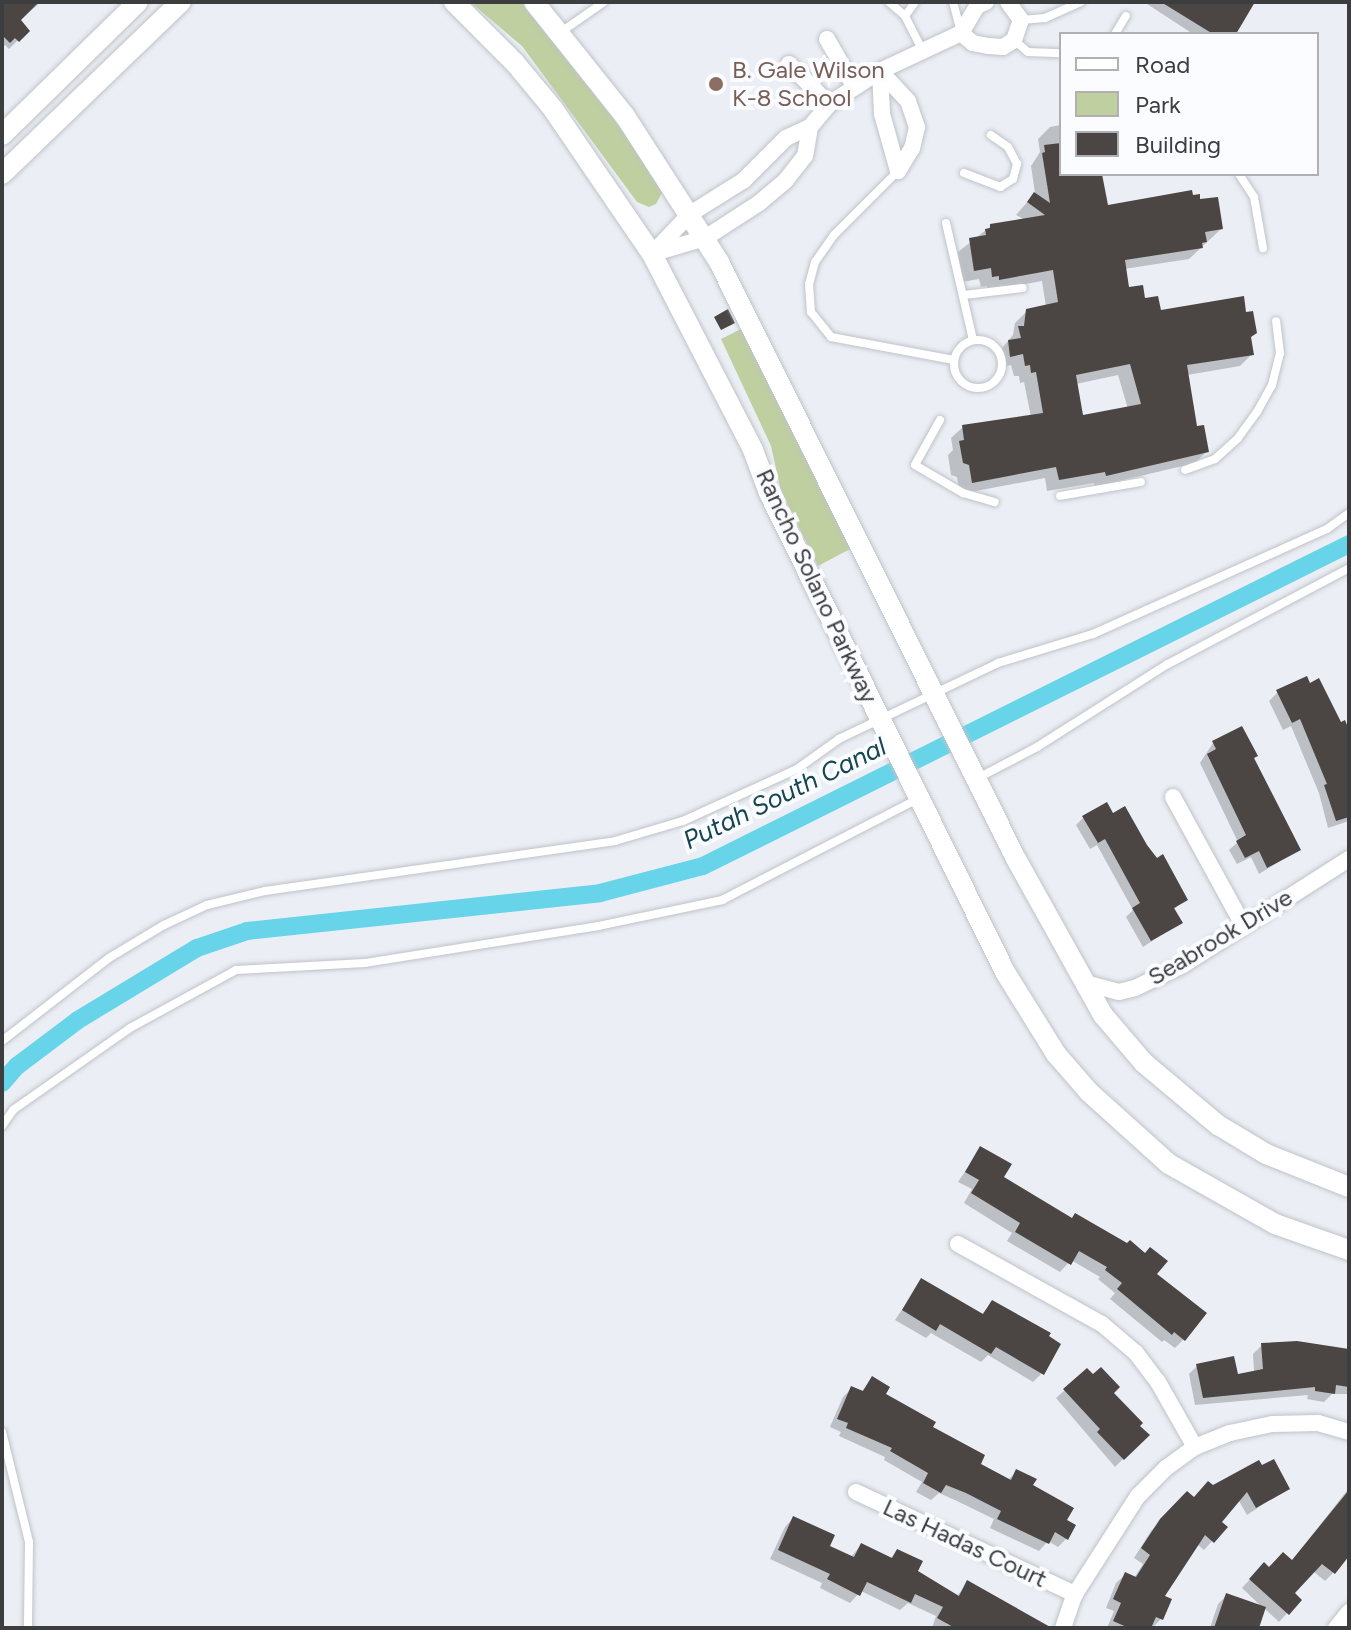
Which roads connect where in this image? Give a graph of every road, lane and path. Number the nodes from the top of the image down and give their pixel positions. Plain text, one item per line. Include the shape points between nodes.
1 (138, 2) edge
2 (181, 2) edge
3 (454, 2) edge
4 (534, 2) edge
5 (604, 2) edge
6 (889, 2) edge
7 (915, 2) edge
8 (953, 2) edge
9 (986, 2) edge
10 (1008, 2) edge
11 (1081, 2) edge
12 (905, 16) junction
13 (1126, 16) dead end
14 (1021, 20) junction
15 (1116, 32) edge
16 (560, 33) junction
17 (961, 33) junction
18 (827, 39) dead end
19 (1014, 40) junction
20 (923, 51) junction
21 (1059, 53) edge
22 (789, 64) dead end
23 (880, 71) junction
24 (854, 86) junction
25 (829, 104) junction
26 (810, 127) junction
27 (2, 135) edge
28 (991, 135) dead end
29 (898, 171) junction
30 (964, 173) dead end
31 (2, 174) edge
32 (1240, 176) edge
33 (690, 214) junction
34 (946, 223) dead end
35 (705, 238) junction
36 (1263, 248) dead end
37 (652, 254) junction
38 (1023, 288) dead end
39 (964, 295) junction
40 (1276, 321) dead end
41 (973, 340) junction
42 (954, 360) junction
43 (940, 420) dead end
44 (1185, 470) dead end
45 (1141, 482) dead end
46 (1060, 496) dead end
47 (995, 502) dead end
48 (1349, 513) edge
49 (1349, 568) edge
50 (939, 701) junction
51 (883, 725) junction
52 (972, 771) junction
53 (918, 796) junction
54 (1173, 797) dead end
55 (1349, 859) edge
56 (1243, 925) junction
57 (1085, 983) junction
58 (2, 1041) edge
59 (2, 1126) edge
60 (1349, 1187) edge
61 (958, 1244) dead end
62 (1349, 1250) edge
63 (2, 1432) edge
64 (1349, 1432) edge
65 (1195, 1447) junction
66 (856, 1492) dead end
67 (1075, 1594) junction
68 (1349, 1612) edge
69 (28, 1628) edge
70 (1063, 1628) edge
71 (1336, 1628) edge

1 - 27 street
2 - 31 street
3 - 37 street, Rancho Solano Parkway via 553,109
4 - 16 street
5 - 16 lane
6 - 12 lane
7 - 12 lane
8 - 17 lane
9 - 17 street via 977,6
10 - 14 street
11 - 14 lane via 1045,18
12 - 20 lane
13 - 15 lane
14 - 19 street
16 - 33 street via 625,116
17 - 19 street via 973,43 989,46 1003,47
17 - 20 street
18 - 24 street
19 - 21 lane via 1028,52
20 - 23 street
22 - 25 street
23 - 24 street
23 - 29 street via 882,114
23 - 29 street via 908,101 917,127
24 - 25 street
25 - 26 street
26 - 33 street via 786,138 744,180
26 - 35 street via 805,156 786,180
28 - 30 lane via 1008,147 1017,164 1013,179 1000,187
29 - 42 lane via 834,235 815,262 809,284 811,312 831,337
32 - 36 lane via 1254,197
33 - 35 street
33 - 37 street
34 - 39 lane
35 - 37 street
35 - 50 street
37 - 51 street, Rancho Solano Parkway via 746,436
38 - 39 lane
39 - 41 lane
40 - 44 lane via 1280,353 1272,385 1257,412 1215,459
41 - 42 lane
41 - 42 lane via 989,343 999,354 1001,370 992,383 977,388 962,382
43 - 47 lane via 915,465 963,493
45 - 46 lane
48 - 50 lane via 1327,529 1093,634 998,663
49 - 52 lane via 1168,664 1037,747
50 - 51 lane
50 - 52 street
51 - 53 street, Rancho Solano Parkway
51 - 58 lane via 839,739 783,776 683,821 615,841 265,891 207,905 109,958
52 - 57 street
53 - 59 lane via 722,900 598,926 365,963 236,970 130,1028 13,1110
53 - 62 street, Rancho Solano Parkway via 1024,1004 1089,1092 1169,1164 1205,1187 1275,1224
54 - 56 street
55 - 56 street, Seabrook Drive
56 - 57 street, Seabrook Drive via 1183,965 1135,988 1119,992
57 - 60 street via 1113,1027 1180,1096 1266,1154
61 - 65 street via 1102,1324 1136,1353
63 - 69 lane via 29,1542
64 - 65 street via 1318,1423 1272,1424
65 - 67 street via 1138,1496
66 - 67 street, Las Hadas Court
67 - 70 street
68 - 71 street

